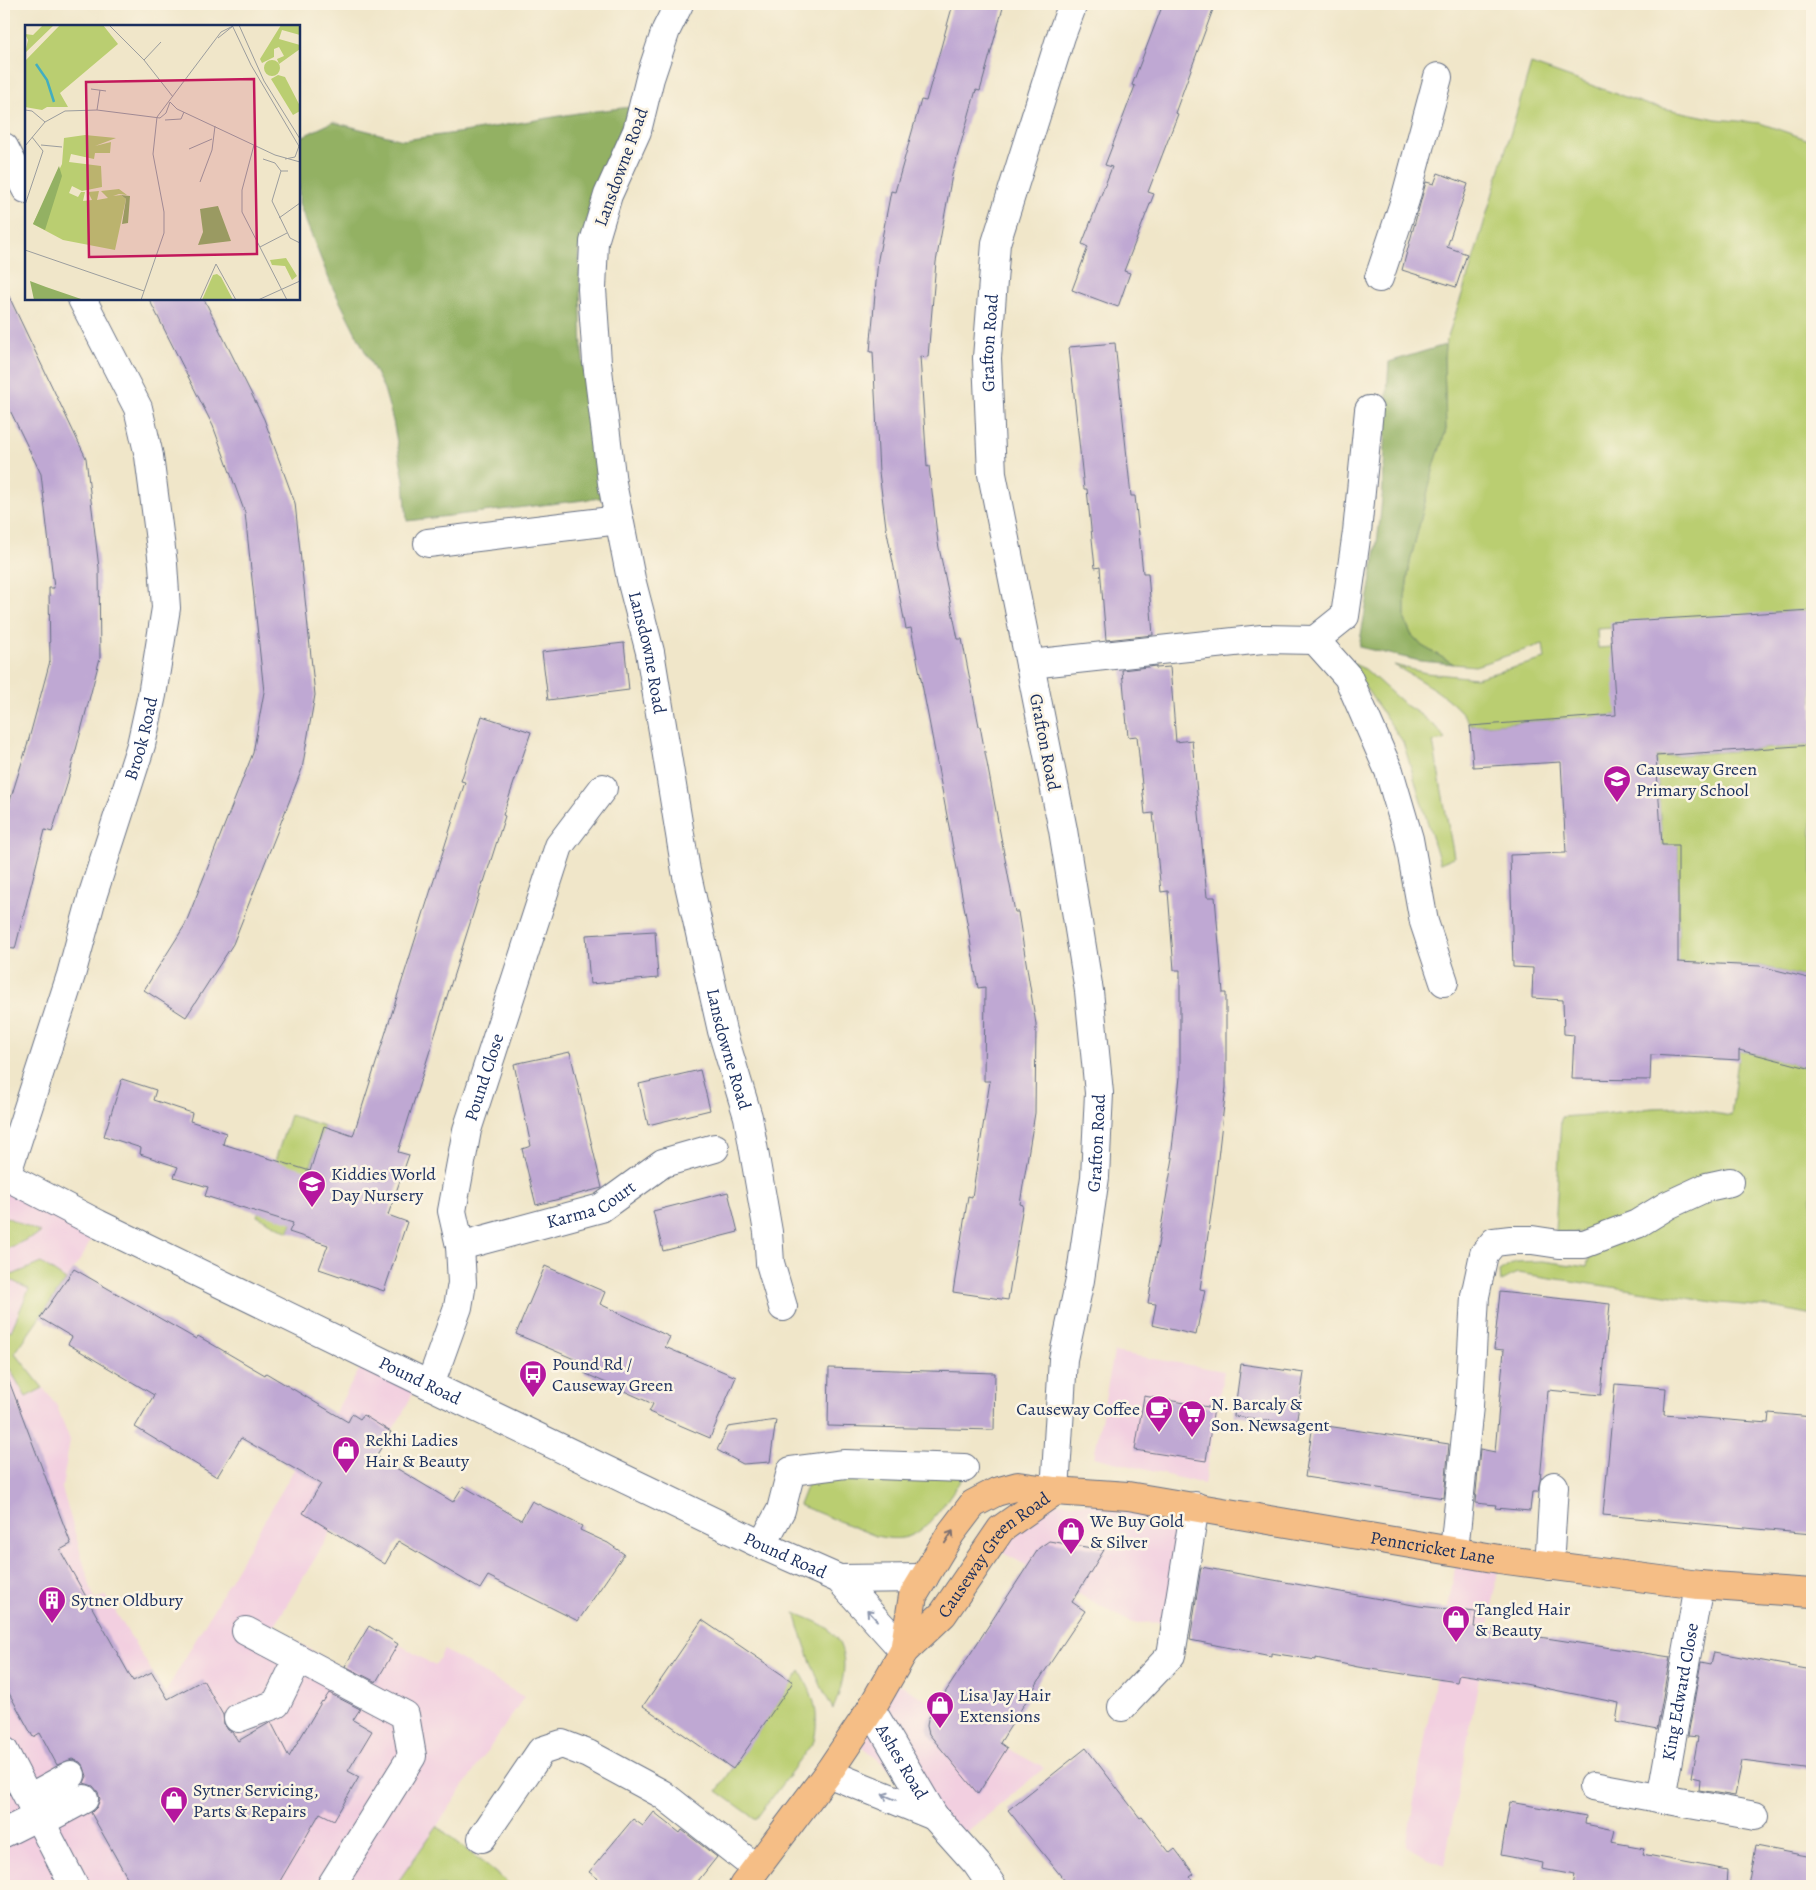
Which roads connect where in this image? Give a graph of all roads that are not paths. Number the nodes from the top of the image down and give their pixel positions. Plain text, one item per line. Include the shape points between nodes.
1 (679, 4) edge
2 (1074, 4) edge
3 (1438, 77) dead end
4 (4, 147) edge
5 (25, 187) edge
6 (1379, 278) dead end
7 (83, 300) edge
8 (1369, 410) dead end
9 (619, 520) junction
10 (428, 544) dead end
11 (1315, 640) junction
12 (1030, 664) junction
13 (603, 788) dead end
14 (1444, 982) dead end
15 (714, 1148) dead end
16 (5, 1175) edge
17 (1730, 1182) dead end
18 (460, 1246) junction
19 (783, 1307) dead end
20 (430, 1385) junction
21 (964, 1468) dead end
22 (1554, 1486) dead end
23 (1055, 1491) junction
24 (1195, 1506) junction
25 (762, 1545) junction
26 (1454, 1550) junction
27 (1549, 1566) junction
28 (924, 1578) junction
29 (877, 1579) junction
30 (839, 1580) junction
31 (1699, 1584) junction
32 (1812, 1593) edge
33 (912, 1602) junction
34 (930, 1627) junction
35 (246, 1631) dead end
36 (904, 1651) junction
37 (298, 1659) junction
38 (1122, 1707) dead end
39 (871, 1709) junction
40 (238, 1718) dead end
41 (4, 1751) edge
42 (828, 1773) junction
43 (71, 1776) dead end
44 (1593, 1786) dead end
45 (1661, 1799) junction
46 (84, 1800) dead end
47 (36, 1812) junction
48 (934, 1816) junction
49 (1755, 1816) dead end
50 (4, 1833) edge
51 (482, 1838) dead end
52 (750, 1877) edge
53 (74, 1886) edge
54 (331, 1886) edge
55 (992, 1886) edge

1 - 9 street, Lansdowne Road via 666,30 650,78 637,132 608,195 594,242 592,289 597,362
2 - 12 street, Grafton Road via 996,244 987,358 992,474
3 - 6 street via 1405,200
4 - 5 street
7 - 16 street, Brook Road via 138,408 148,456 166,608 156,678 141,745 93,894 71,975
8 - 11 street via 1358,532 1345,616
9 - 10 street
9 - 19 street, Lansdowne Road via 650,652 686,871 720,1023 748,1117 768,1232 770,1263
11 - 12 street via 1262,639
11 - 14 street via 1348,677 1389,771 1409,839 1424,922
12 - 23 street, Grafton Road via 1063,830 1089,991 1099,1093 1095,1177 1080,1280 1063,1359
13 - 18 street, Pound Close via 559,846 467,1130 452,1211
15 - 18 street, Karma Court via 663,1163 601,1208
16 - 20 street, Pound Road via 98,1224
17 - 26 street via 1707,1187 1668,1205 1638,1224 1584,1244 1511,1240 1494,1242 1484,1254 1475,1296 1469,1406
18 - 20 street, Pound Close via 462,1283 458,1307
20 - 25 street, Pound Road
21 - 25 street via 845,1464 791,1471 781,1510
22 - 27 street
23 - 24 main road, Penncricket Lane via 1128,1496
28 -> 23 main road, Causeway Green Road via 973,1504 996,1492 1018,1486
23 - 34 main road, Causeway Green Road via 1001,1529 943,1614
24 - 26 main road, Penncricket Lane
24 - 38 street via 1171,1655
25 - 30 street, Pound Road
26 - 27 main road, Penncricket Lane
27 - 31 main road, Penncricket Lane
28 - 29 street, Pound Road
28 - 33 main road, Causeway Green Road
29 - 30 street, Pound Road
29 - 33 street
36 -> 30 street, Pound Road
31 - 32 main road, Penncricket Lane
31 - 45 street, King Edward Close
33 - 34 street via 928,1613
33 - 36 main road, Causeway Green Road
34 - 36 main road, Causeway Green Road
35 - 37 street
36 - 39 main road, Causeway Green Road
37 - 40 street via 276,1704
37 - 54 street via 404,1715 412,1756
39 - 42 main road, Causeway Green Road
39 - 48 street, Ashes Road
41 - 47 street
48 -> 42 street, Ashes Road
42 - 52 main road, Causeway Green Road
43 - 47 street
44 - 45 street
45 - 49 street
46 - 47 street
47 - 50 street
47 - 53 street
48 - 55 street, Ashes Road
51 - 52 street via 541,1751 562,1744 588,1754 662,1794

